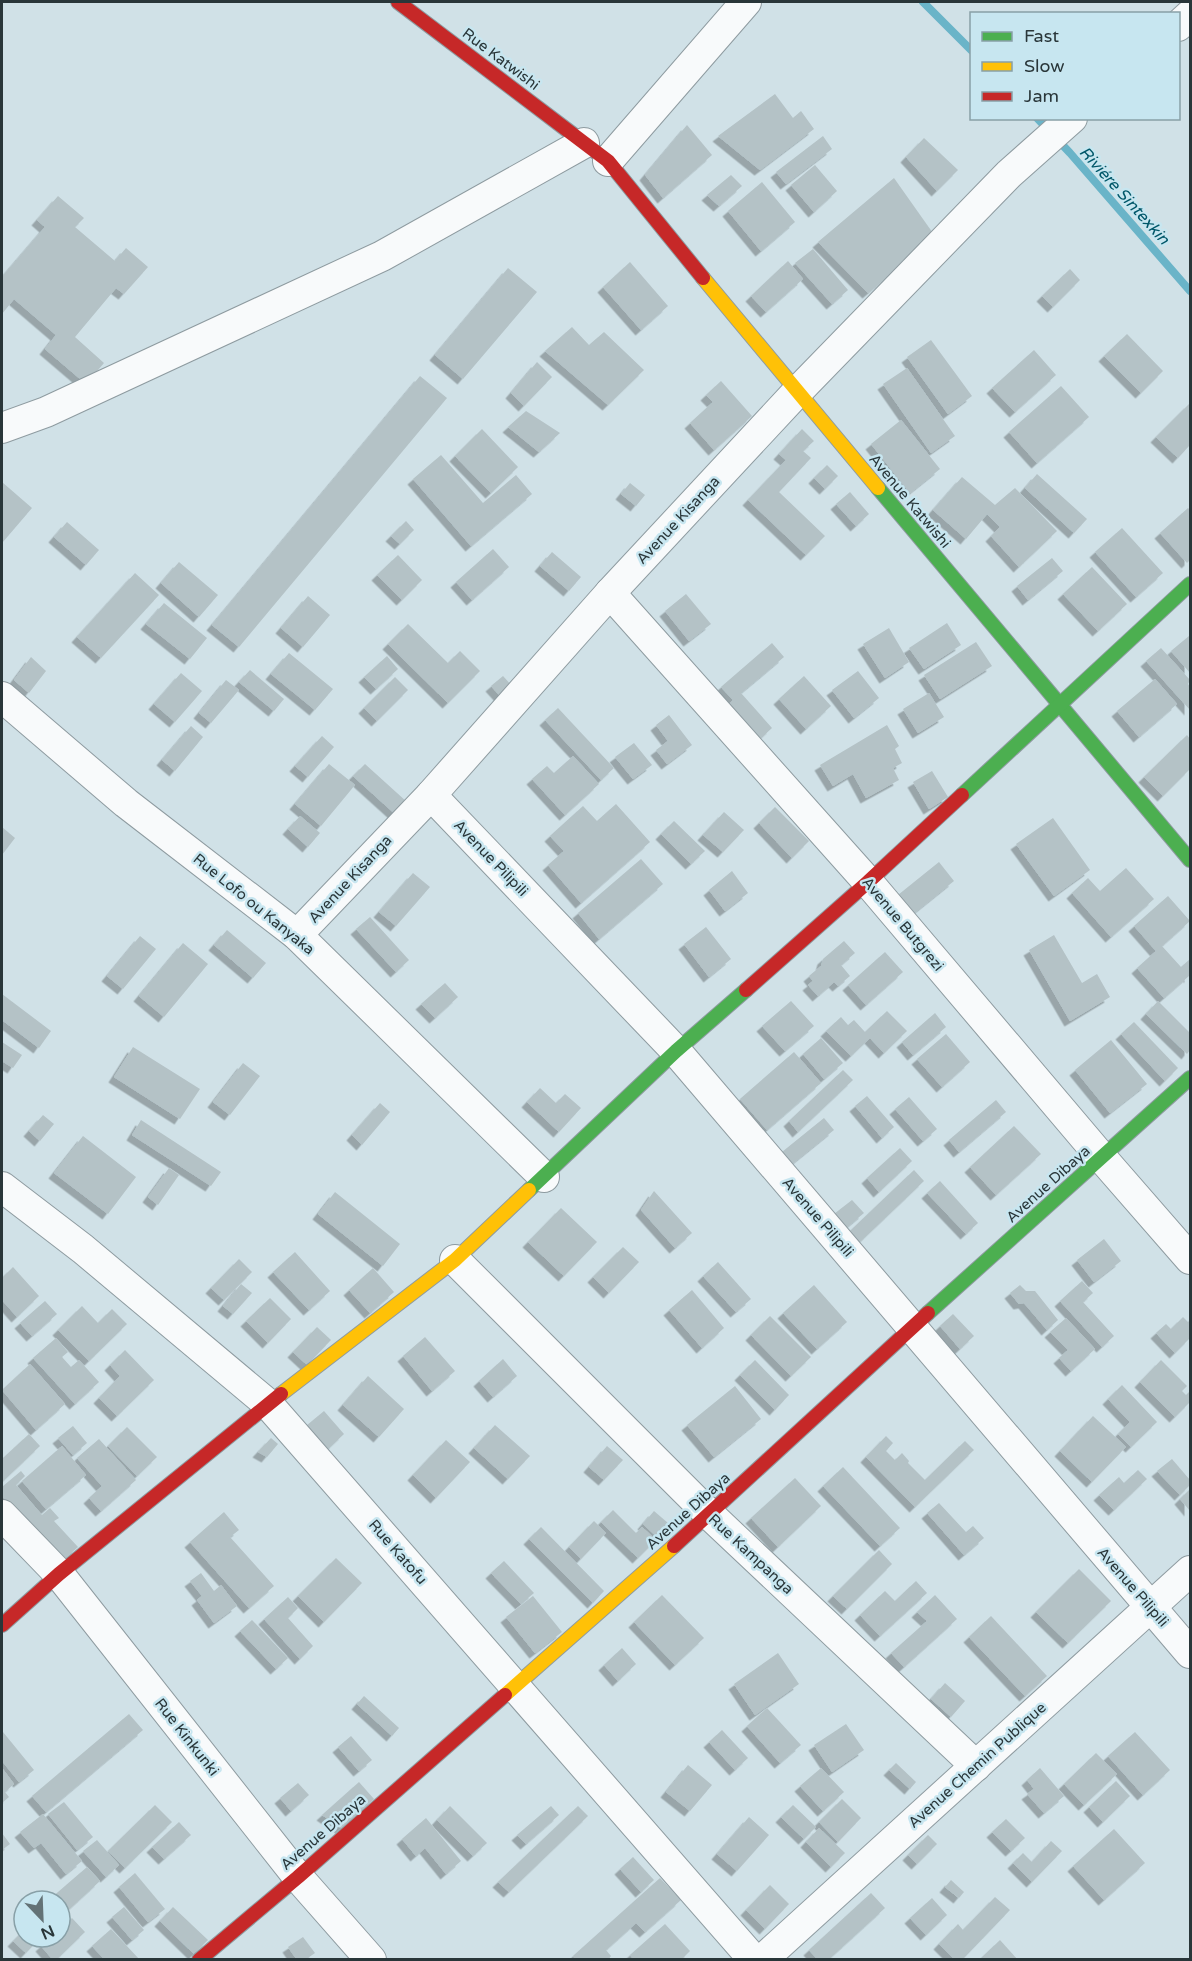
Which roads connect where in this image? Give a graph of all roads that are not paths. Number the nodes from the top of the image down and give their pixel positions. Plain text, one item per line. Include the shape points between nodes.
1 (398, 2) edge
2 (746, 2) edge
3 (1070, 120) edge
4 (584, 143) junction
5 (608, 161) junction
6 (797, 392) junction
7 (2, 428) edge
8 (1191, 584) edge
9 (610, 593) junction
10 (2, 697) edge
11 (1059, 705) junction
12 (430, 795) junction
13 (1191, 861) edge
14 (868, 882) junction
15 (297, 935) junction
16 (676, 1051) junction
17 (1191, 1078) edge
18 (1102, 1158) junction
19 (544, 1177) junction
20 (2, 1187) edge
21 (1191, 1259) edge
22 (456, 1260) junction
23 (913, 1327) junction
24 (268, 1404) junction
25 (2, 1515) edge
26 (710, 1515) junction
27 (1191, 1570) edge
28 (59, 1575) junction
29 (1150, 1606) junction
30 (2, 1625) edge
31 (1191, 1653) edge
32 (515, 1686) junction
33 (976, 1766) junction
34 (298, 1877) junction
35 (200, 1959) edge
36 (371, 1959) edge
37 (754, 1959) edge
38 (762, 1959) edge

1 - 4 street, Rue Katwishi
2 - 5 street
3 - 6 street, Avenue Kisanga via 1009,174
4 - 5 street, Rue Katwishi
4 - 7 street via 382,256 46,412
5 - 6 street, Avenue Katwishi
6 - 9 street, Avenue Kisanga
6 - 11 street, Avenue Katwishi
8 - 11 street
9 - 12 street, Avenue Kisanga
9 - 14 street, Avenue Butgrezi
10 - 15 street, Rue Lofo ou Kanyaka via 126,803
11 - 13 street, Avenue Katwishi
11 - 14 street
12 - 15 street, Avenue Kisanga
12 - 16 street, Avenue Pilipili
14 - 16 street
14 - 18 street, Avenue Butgrezi
15 - 19 street, Rue Lofo ou Kanyaka
16 - 19 street
16 - 23 street, Avenue Pilipili
17 - 18 street, Avenue Dibaya
18 - 21 street, Avenue Butgrezi
18 - 23 street, Avenue Dibaya
19 - 22 street
20 - 24 street, Rue Katofu via 83,1249
22 - 24 street
22 - 26 street, Rue Kampanga
23 - 26 street, Avenue Dibaya
23 - 29 street, Avenue Pilipili
24 - 28 street
24 - 32 street, Rue Katofu
25 - 28 street, Rue Kinkunki
26 - 32 street, Avenue Dibaya
26 - 33 street, Rue Kampanga
27 - 29 street, Avenue Chemin Publique
28 - 30 street
28 - 34 street, Rue Kinkunki
29 - 31 street, Avenue Pilipili
29 - 33 street, Avenue Chemin Publique
32 - 34 street, Avenue Dibaya
32 - 37 street, Rue Katofu
33 - 38 street, Avenue Chemin Publique
34 - 35 street, Avenue Dibaya
34 - 36 street, Rue Kinkunki

